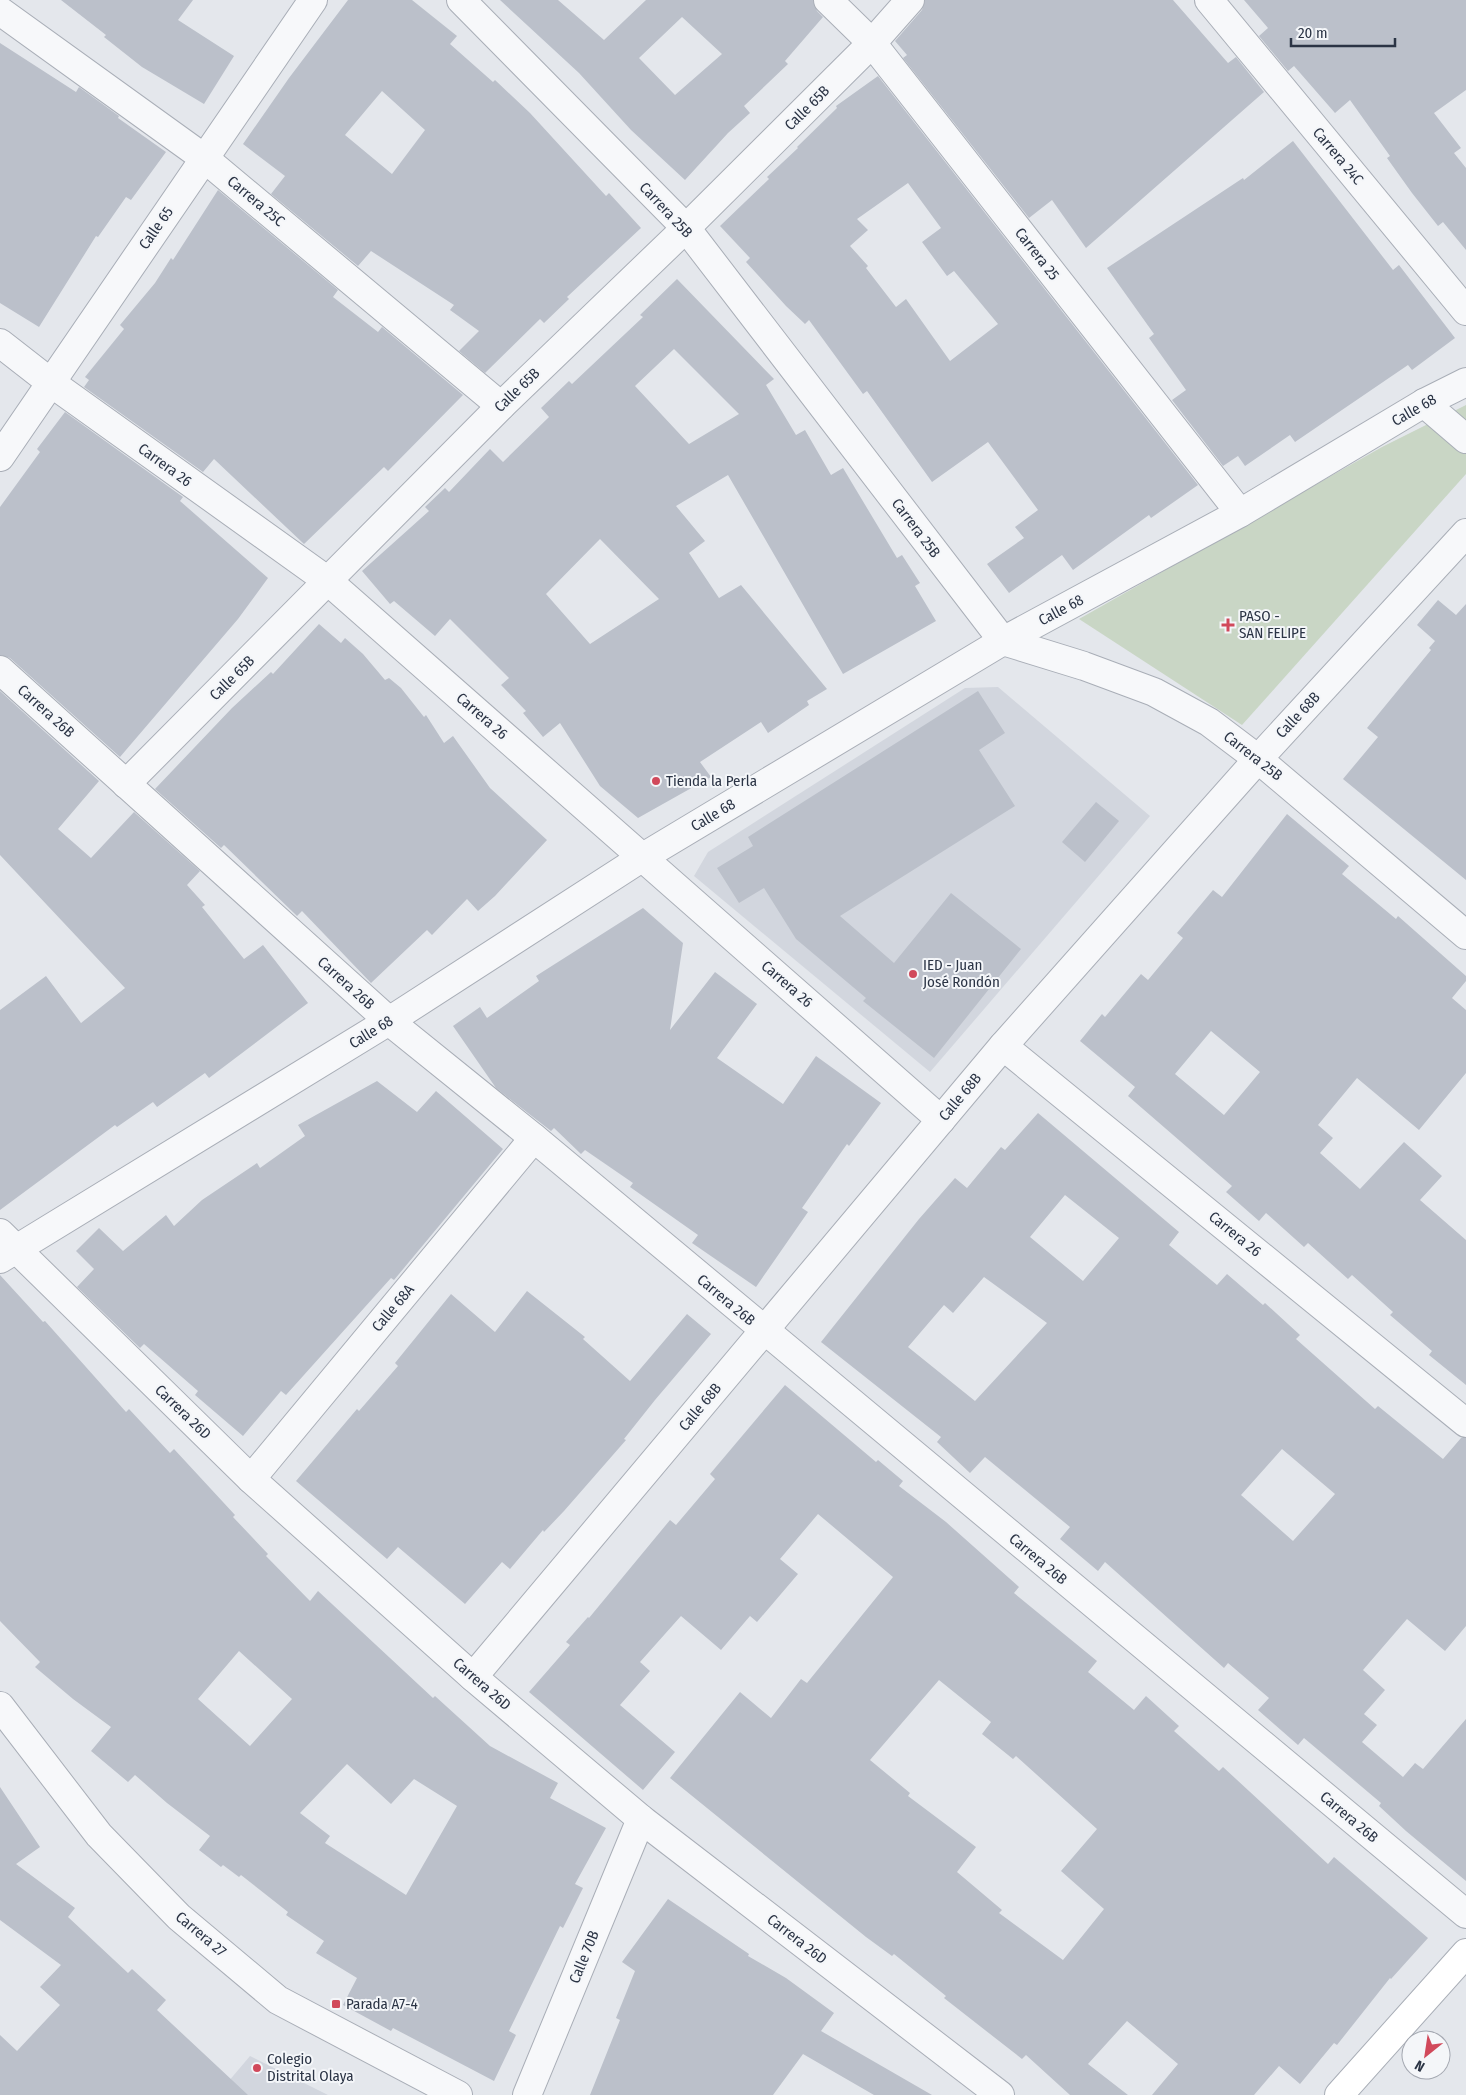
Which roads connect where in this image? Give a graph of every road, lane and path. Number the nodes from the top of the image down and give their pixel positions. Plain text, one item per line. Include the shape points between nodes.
1 (313, 0) edge
2 (461, 0) edge
3 (828, 0) edge
4 (910, 0) edge
5 (1209, 0) edge
6 (0, 11) edge
7 (872, 43) junction
8 (204, 158) junction
9 (686, 228) junction
10 (1466, 311) edge
11 (0, 343) edge
12 (50, 382) junction
13 (1466, 382) edge
14 (1424, 403) junction
15 (501, 406) junction
16 (1466, 439) edge
17 (0, 457) edge
18 (1240, 514) junction
19 (1466, 533) edge
20 (328, 581) junction
21 (1003, 641) junction
22 (0, 670) edge
23 (1258, 759) junction
24 (126, 784) junction
25 (643, 857) junction
26 (1466, 935) edge
27 (389, 1022) junction
28 (1003, 1046) junction
29 (941, 1120) junction
30 (534, 1138) junction
31 (5, 1247) edge
32 (763, 1331) junction
33 (1466, 1423) edge
34 (251, 1479) junction
35 (473, 1677) junction
36 (0, 1706) edge
37 (640, 1819) junction
38 (1466, 1914) edge
39 (1466, 1953) edge
40 (458, 2095) edge
41 (527, 2095) edge
42 (1000, 2095) edge
43 (1339, 2095) edge

1 - 8 street, Calle 65
2 - 9 street, Carrera 25B
3 - 7 street, Carrera 25
4 - 7 street, Calle 65B
5 - 10 street, Carrera 24C
6 - 8 street, Carrera 25C
7 - 9 street, Calle 65B
7 - 18 street, Carrera 25
8 - 12 street, Calle 65
8 - 15 street, Carrera 25C
9 - 15 street, Calle 65B
9 - 21 street, Carrera 25B
11 - 12 street, Carrera 26
12 - 17 street, Calle 65
12 - 20 street, Carrera 26
13 - 14 street, Calle 68
14 - 16 street
14 - 18 street, Calle 68
15 - 20 street, Calle 65B
18 - 21 street, Calle 68
19 - 23 street, Calle 68B
20 - 24 street, Calle 65B
20 - 25 street, Carrera 26
21 - 23 street, Carrera 25B via 1154,692 1209,722
21 - 25 street, Calle 68
22 - 24 street, Carrera 26B
23 - 26 street, Carrera 25B
23 - 28 street, Calle 68B
24 - 27 street, Carrera 26B
25 - 27 street, Calle 68
25 - 29 street, Carrera 26
27 - 30 street, Carrera 26B
27 - 31 street, Calle 68
28 - 29 street, Calle 68B
28 - 33 street, Carrera 26
29 - 32 street, Calle 68B
30 - 32 street, Carrera 26B
30 - 34 street, Calle 68A
31 - 34 street, Carrera 26D
32 - 35 street, Calle 68B
32 - 38 street, Carrera 26B
34 - 35 street, Carrera 26D
35 - 37 street, Carrera 26D
36 - 40 street, Carrera 27 via 99,1835 179,1917 278,2000
37 - 41 street, Calle 70B
37 - 42 street, Carrera 26D
39 - 43 main road

